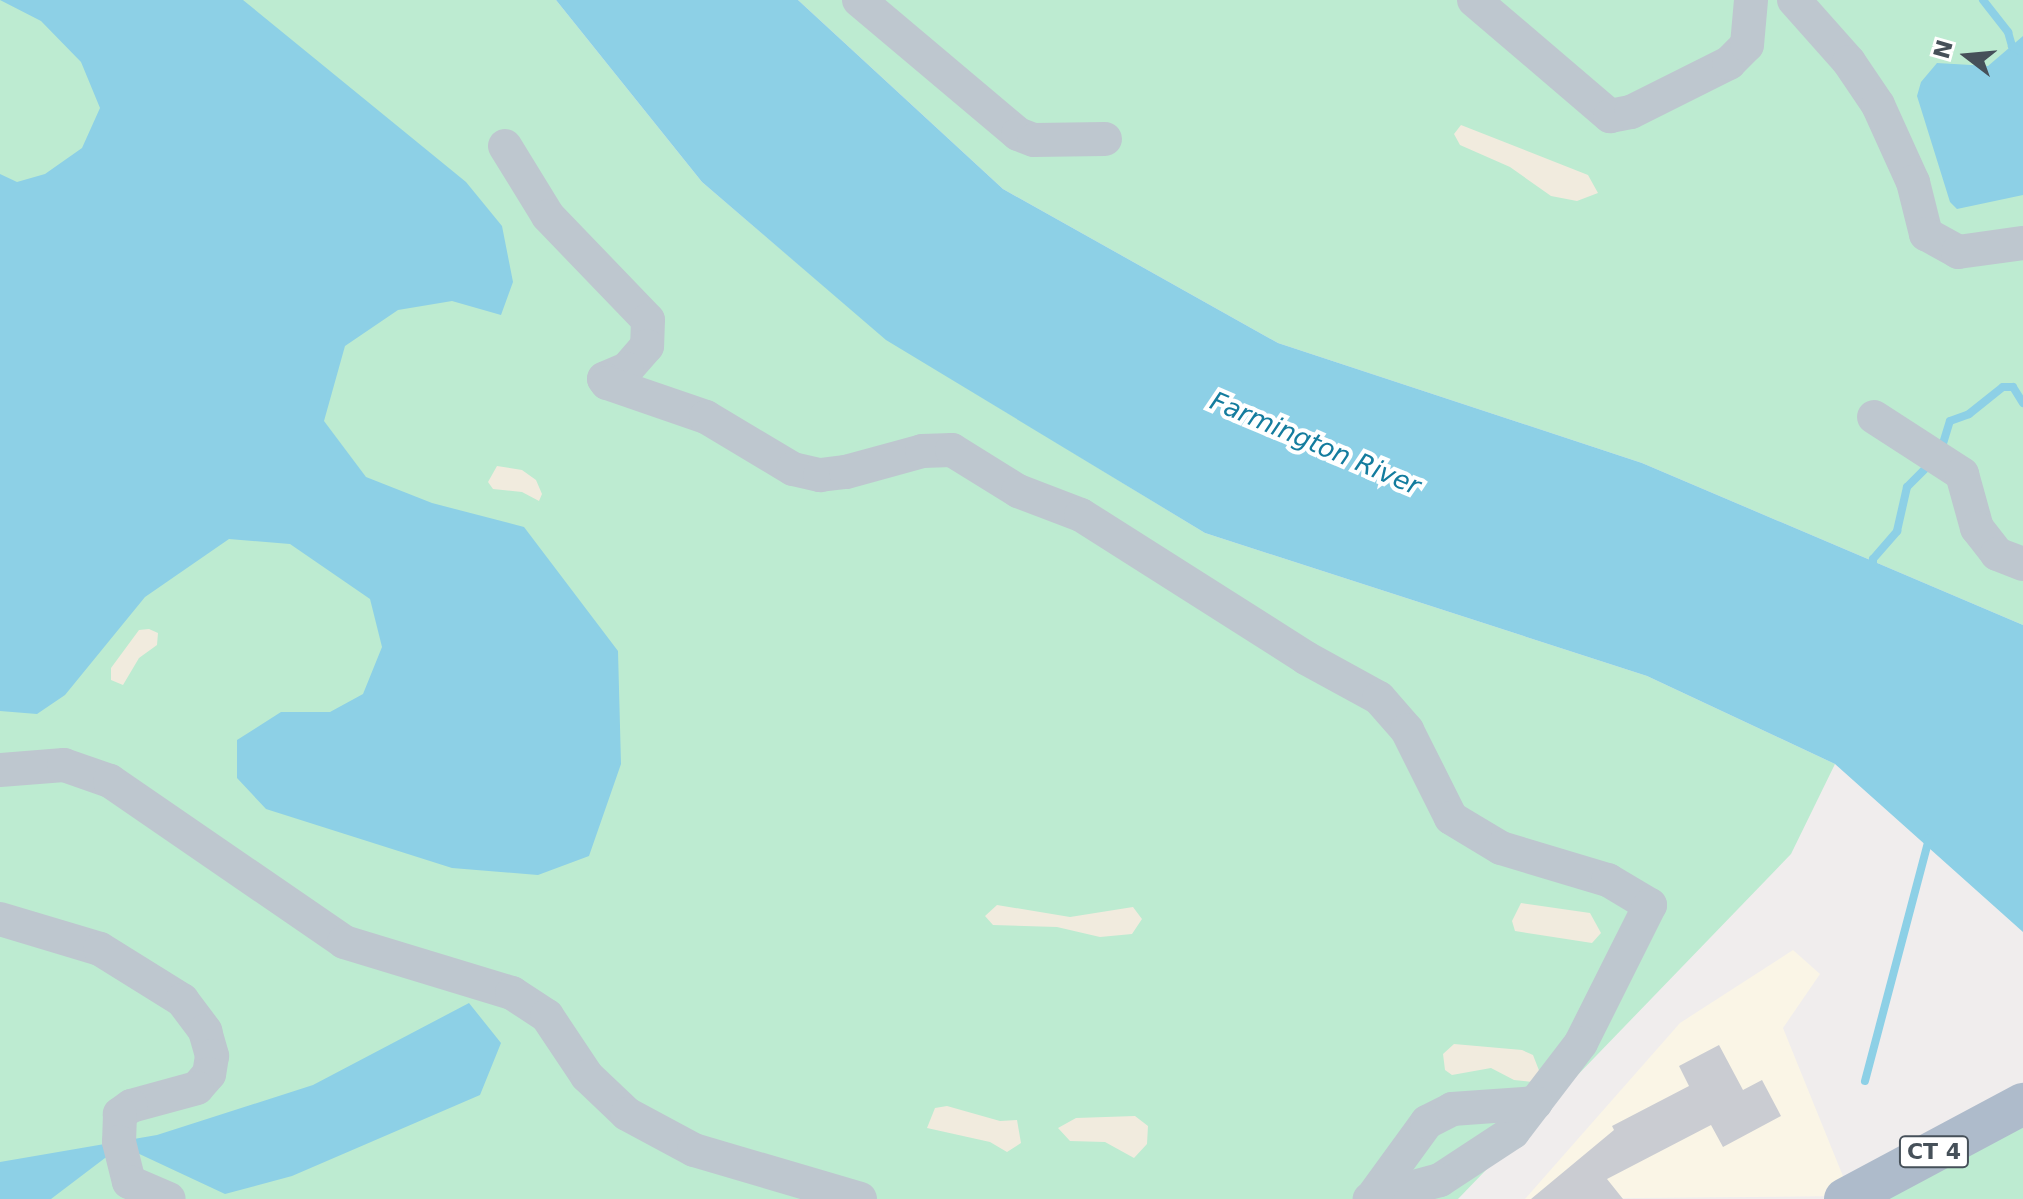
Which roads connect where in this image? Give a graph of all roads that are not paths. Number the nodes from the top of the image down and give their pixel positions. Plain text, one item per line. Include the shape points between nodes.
1 (859, 0) edge
2 (1474, 0) edge
3 (1751, 0) edge
4 (1794, 0) edge
5 (1105, 139) dead end
6 (505, 146) dead end
7 (2023, 243) edge
8 (1874, 417) dead end
9 (2023, 564) edge
10 (0, 770) edge
11 (0, 919) edge
12 (1536, 1103) junction
13 (2023, 1104) edge
14 (169, 1199) edge
15 (860, 1199) edge
16 (1370, 1199) edge
17 (1845, 1199) edge

1 - 5 lane via 1018,134 1034,140
2 - 3 lane via 1546,54 1610,116 1631,112 1729,63 1747,45
4 - 7 lane via 1849,62 1878,105 1913,182 1926,234 1958,252
6 - 12 lane via 548,216 648,320 647,346 627,369 604,379 607,383 706,417 793,469 820,475 922,451 952,450 1018,491 1093,522 1306,658 1379,698 1407,730 1451,818 1501,848 1638,894 1650,905 1581,1043
8 - 9 lane via 1962,474 1977,528 1987,543 1997,554
10 - 15 lane via 64,765 110,781 344,942 524,1000 547,1016 587,1076 627,1114 694,1150
11 - 14 lane via 100,949 182,1000 205,1031 212,1056 209,1074 197,1088 131,1106 120,1114 120,1152 129,1182
12 - 16 lane via 1513,1132 1440,1180
12 - 16 lane via 1452,1109 1427,1122
13 - 17 main road, CT 4

